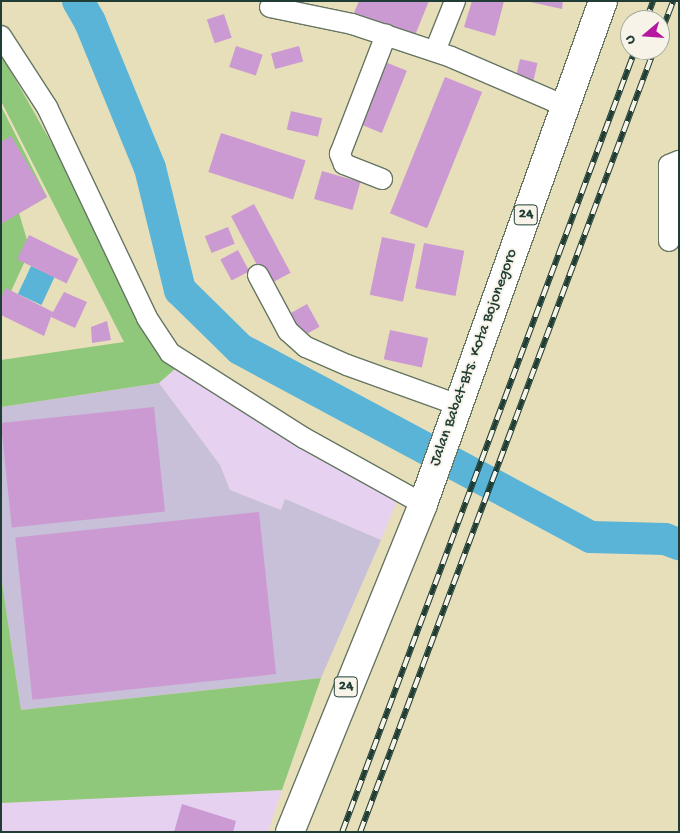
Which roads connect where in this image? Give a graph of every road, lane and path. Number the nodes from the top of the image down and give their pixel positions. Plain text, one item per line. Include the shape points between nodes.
1 (455, 1) edge
2 (603, 1) edge
3 (270, 7) dead end
4 (386, 35) junction
5 (1, 36) edge
6 (435, 52) junction
7 (565, 106) junction
8 (679, 161) edge
9 (382, 178) dead end
10 (669, 241) dead end
11 (258, 275) dead end
12 (454, 417) junction
13 (426, 495) junction
14 (290, 832) edge

1 - 6 street
2 - 7 highway, Jalan Babat-Bts. Kota Bojonegoro / 24
3 - 4 street via 352,24
4 - 6 street
4 - 9 street via 340,154 344,164
5 - 13 street via 47,108 147,318 170,353 304,438
6 - 7 street
7 - 12 highway, Jalan Babat-Bts. Kota Bojonegoro / 24
8 - 10 street via 669,165
11 - 12 street via 288,331 306,347
12 - 13 highway, Jalan Babat-Bts. Kota Bojonegoro / 24
13 - 14 highway, Jalan Babat-Bts. Kota Bojonegoro / 24

